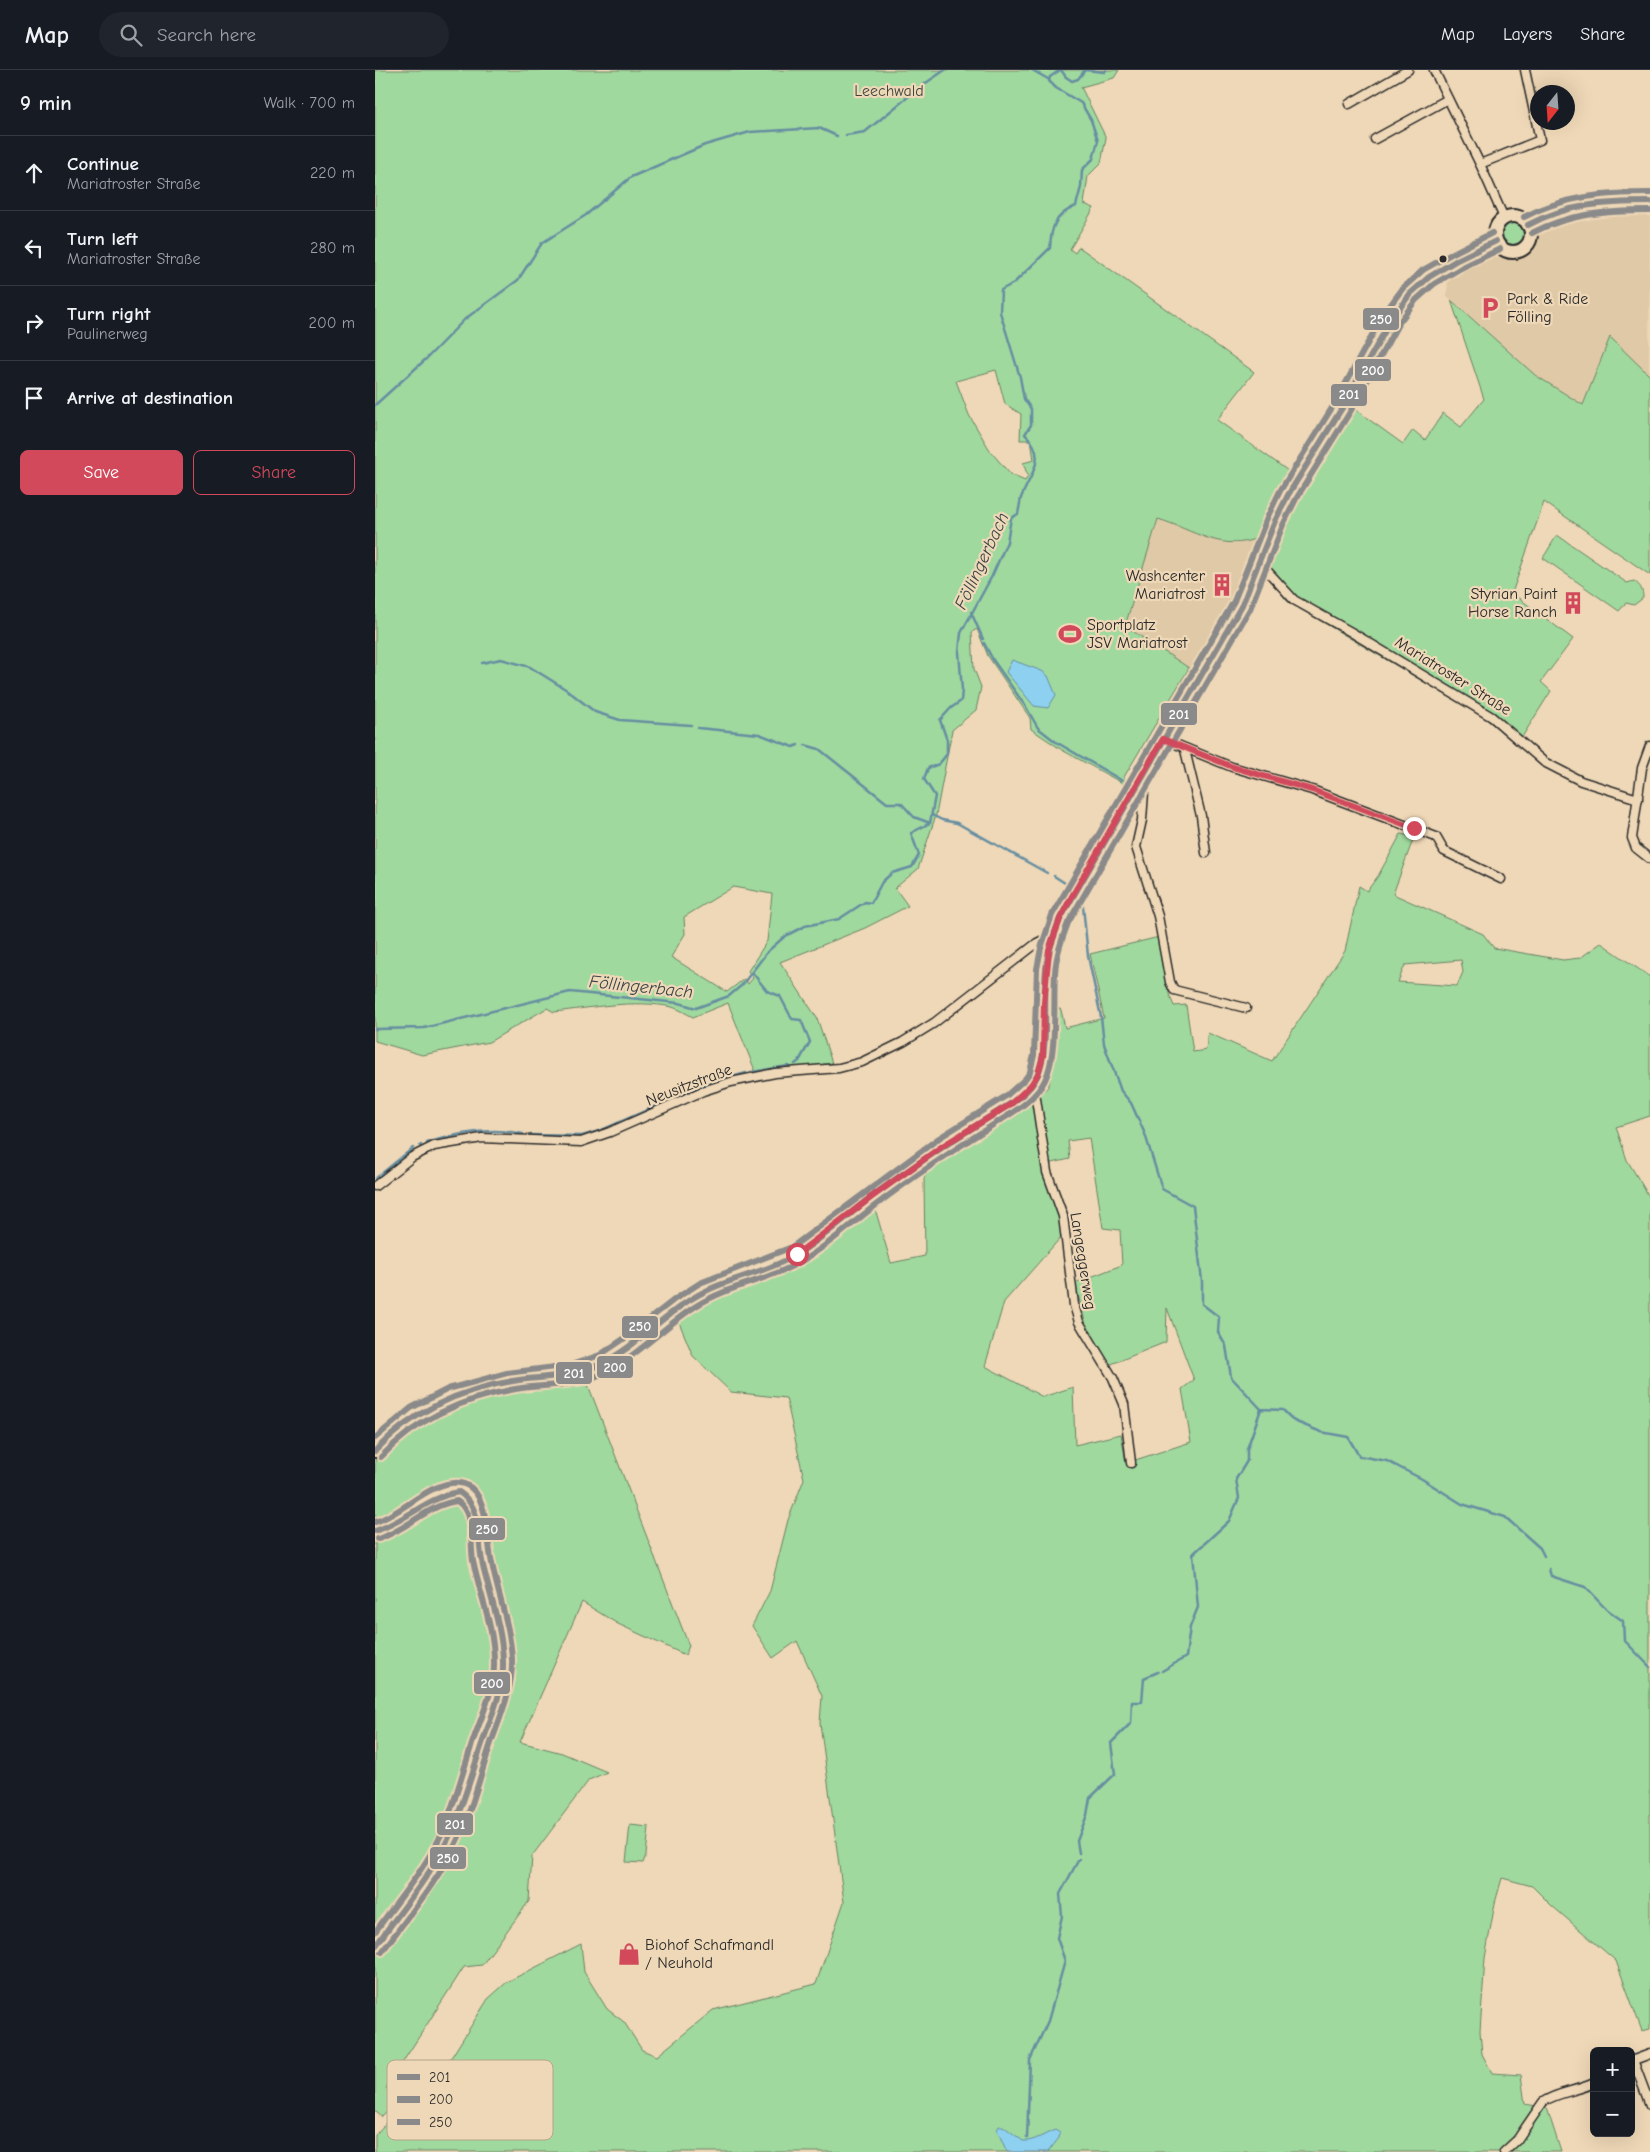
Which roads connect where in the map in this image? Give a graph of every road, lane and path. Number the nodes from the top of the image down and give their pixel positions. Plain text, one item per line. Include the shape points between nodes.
1 (1408, 70) edge
2 (1434, 70) edge
3 (1525, 70) edge
4 (1448, 99) junction
5 (1349, 104) dead end
6 (1375, 139) dead end
7 (1480, 164) junction
8 (1650, 202) edge
9 (1503, 218) junction
10 (1529, 225) junction
11 (1496, 241) junction
12 (1260, 563) junction
13 (1163, 739) junction
14 (1650, 746) edge
15 (1185, 750) junction
16 (1139, 782) junction
17 (1638, 799) junction
18 (1206, 853) dead end
19 (1650, 860) edge
20 (1501, 879) dead end
21 (1051, 942) junction
22 (1246, 1008) dead end
23 (1031, 1085) junction
24 (375, 1186) edge
25 (375, 1451) edge
26 (1131, 1463) dead end
27 (375, 1531) edge
28 (375, 1947) edge
29 (1650, 2054) edge
30 (1635, 2059) edge
31 (1635, 2068) edge
32 (1590, 2085) edge
33 (1650, 2106) edge
34 (1504, 2152) edge

1 - 5 street
2 - 4 street
3 - 7 street via 1540,140
4 - 6 street
4 - 7 street
7 - 9 street
8 - 10 main road via 1610,202 1566,208
9 - 10 main road via 1515,216
9 - 11 main road via 1495,228
10 - 11 main road via 1529,243 1519,251 1506,251
11 - 12 main road via 1446,266 1419,284 1407,297 1350,396 1297,478 1280,510
12 - 13 main road via 1242,605
12 - 17 street, Mariatroster Straße via 1294,600 1493,717 1544,762 1581,781
13 - 15 street
13 - 16 main road
14 - 17 street via 1642,768
15 - 18 street
15 - 20 street via 1312,790 1436,837 1444,851
16 - 21 main road via 1071,898
16 - 22 street via 1145,792 1136,847 1158,916 1170,982 1174,990
17 - 19 street via 1632,838 1636,848
21 - 23 main road via 1046,970 1043,1056
21 - 24 street, Neusitzstraße via 1043,940 1037,943 934,1024 862,1062 731,1082 703,1090 581,1142 482,1138 434,1146 413,1157
23 - 25 main road via 1011,1104 944,1145 797,1254 717,1284 693,1297 600,1364 567,1375 511,1381 437,1404 417,1415
23 - 26 street, Langeggerweg via 1035,1092 1047,1172 1063,1216 1074,1305 1079,1322 1113,1378 1124,1404
27 - 28 main road via 391,1526 445,1494 459,1492 471,1500 476,1512 482,1559 503,1658 499,1691 448,1839 431,1871
29 - 30 street
31 - 33 street
32 - 34 street via 1548,2099

